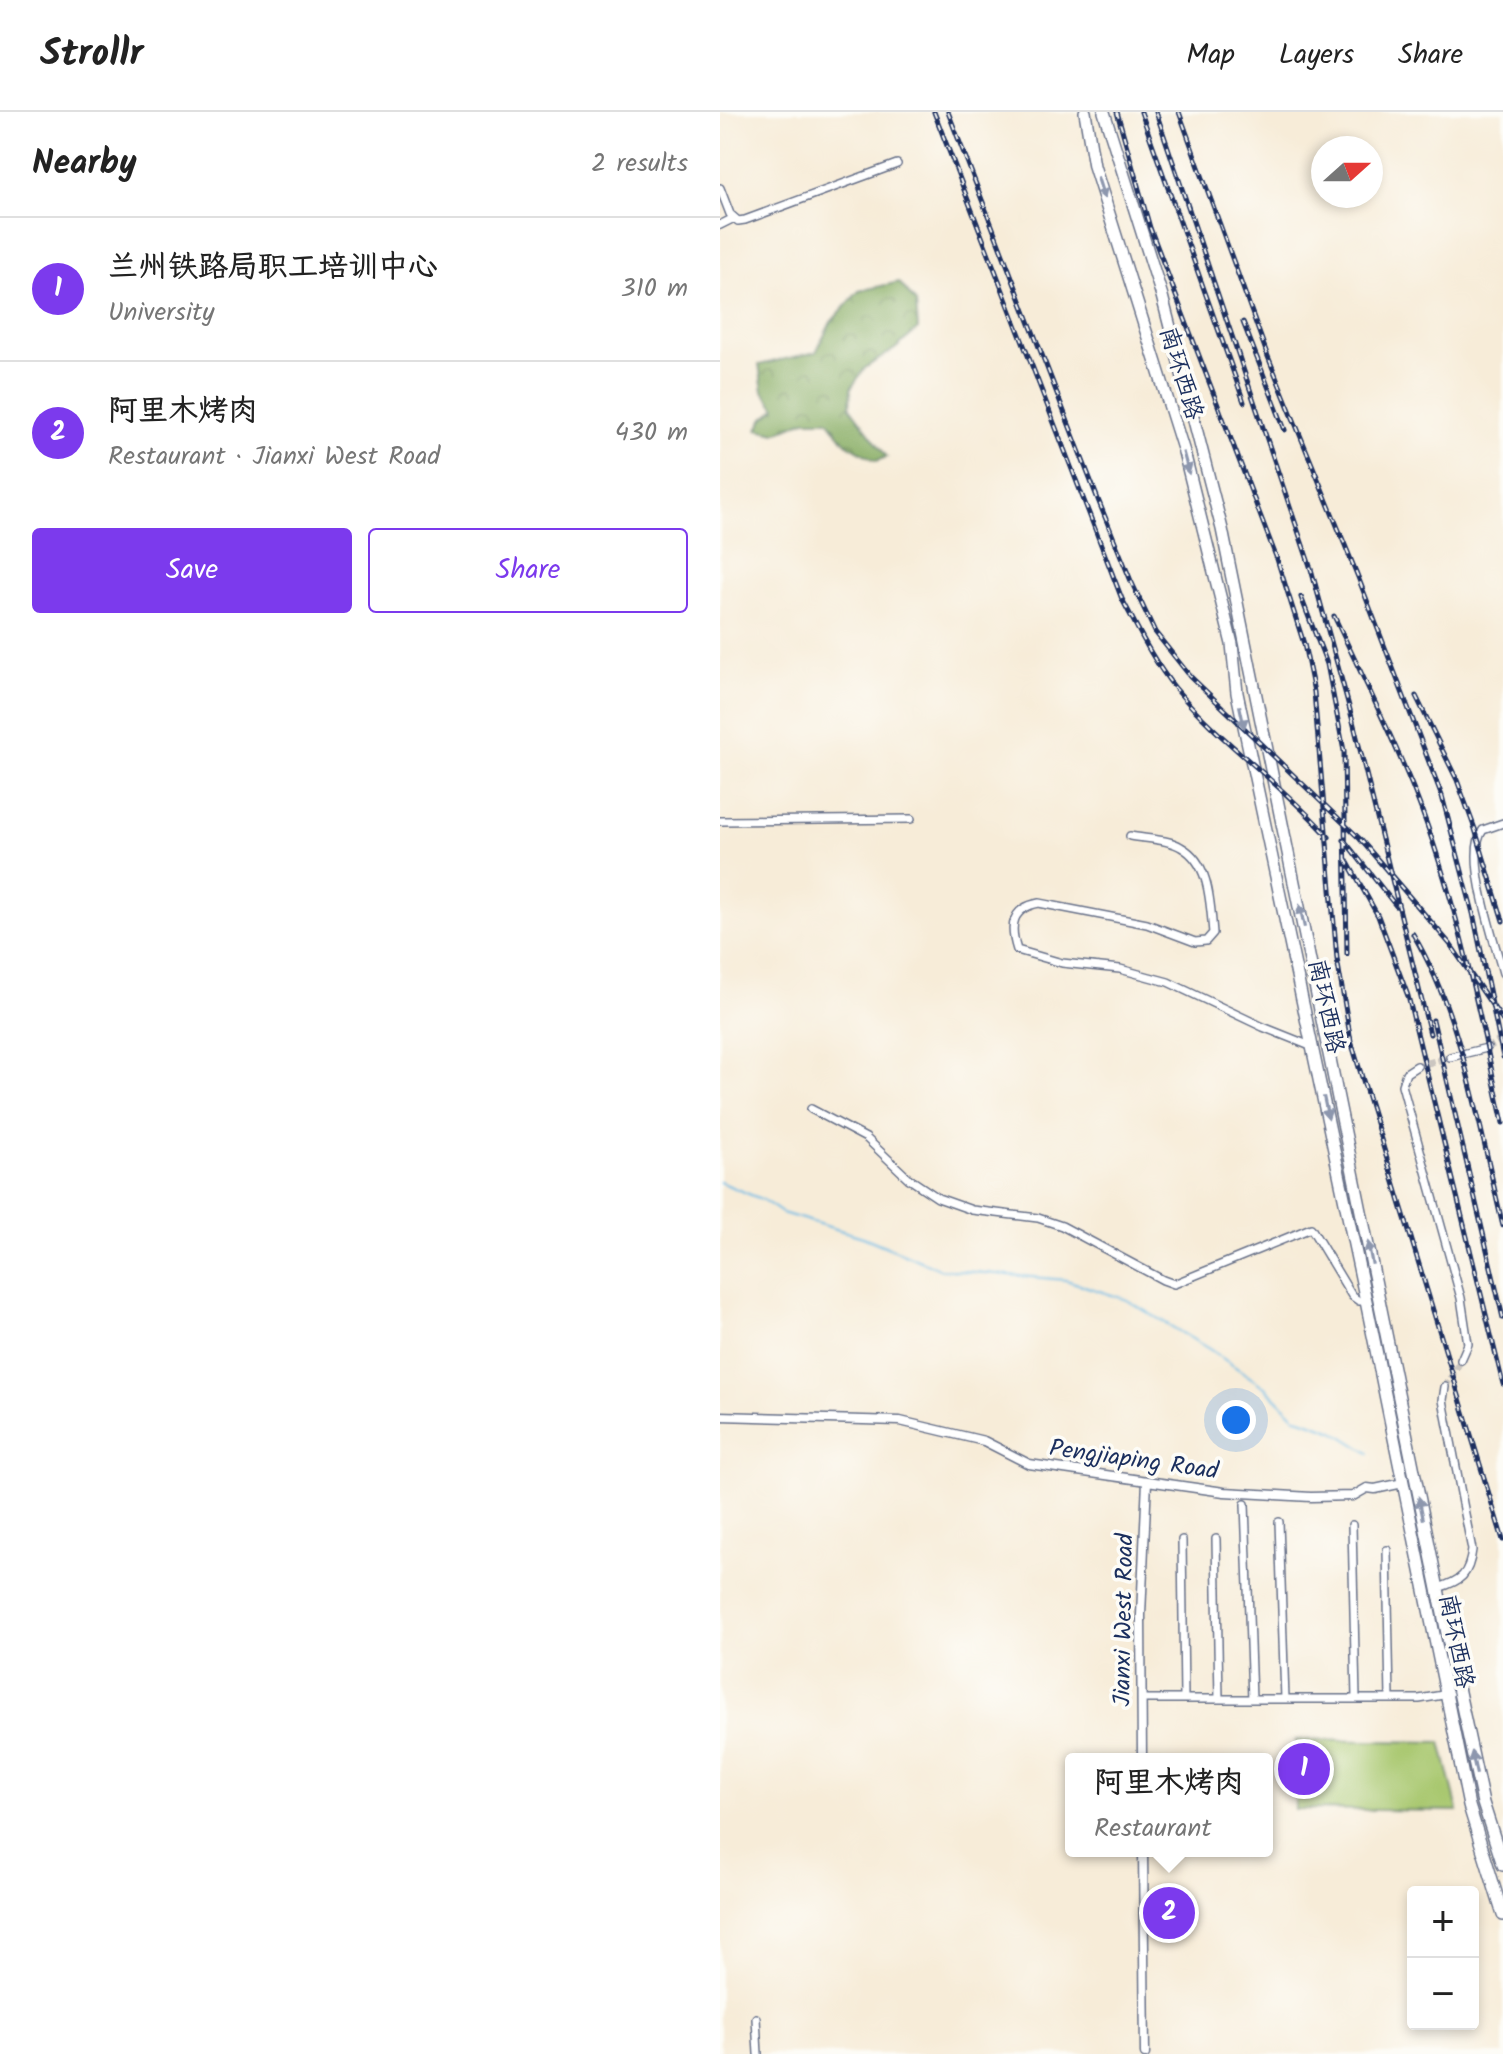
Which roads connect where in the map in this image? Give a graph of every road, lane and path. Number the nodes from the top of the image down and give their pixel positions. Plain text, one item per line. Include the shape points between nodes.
1 (1085, 112) edge
2 (1104, 112) edge
3 (897, 164) dead end
4 (720, 188) edge
5 (734, 218) junction
6 (720, 225) edge
7 (911, 819) dead end
8 (720, 821) edge
9 (1503, 823) edge
10 (1130, 836) dead end
11 (1503, 973) edge
12 (1313, 1047) junction
13 (1487, 1048) tunnel mouth
14 (1450, 1057) tunnel mouth
15 (1417, 1066) dead end
16 (811, 1109) dead end
17 (1366, 1301) junction
18 (1461, 1360) tunnel mouth
19 (1445, 1387) tunnel mouth
20 (720, 1416) edge
21 (1147, 1481) junction
22 (1403, 1483) junction
23 (1245, 1504) dead end
24 (1279, 1522) dead end
25 (1352, 1525) dead end
26 (1216, 1539) dead end
27 (1182, 1540) dead end
28 (1387, 1550) dead end
29 (1438, 1588) junction
30 (1459, 1692) junction
31 (1445, 1694) junction
32 (1142, 1699) junction
33 (1184, 1699) junction
34 (1219, 1699) junction
35 (1252, 1699) junction
36 (1285, 1699) junction
37 (1356, 1699) junction
38 (1390, 1699) junction
39 (1142, 1753) edge
40 (1143, 1857) edge
41 (1503, 1865) edge
42 (1503, 1915) edge
43 (756, 2018) dead end
44 (758, 2054) edge
45 (1145, 2054) edge

1 -> 12 highway, 南环西路 via 1094,166 1184,452 1229,629 1237,693
29 -> 2 highway, 南环西路 via 1225,543 1162,296
3 - 5 street via 745,220
4 - 5 street
5 - 6 street
7 - 8 street
9 - 11 street via 1483,830 1477,846 1478,871
10 - 12 street via 1179,845 1200,861 1213,933 1206,941 1039,903 1018,913 1012,928 1017,950 1168,982
12 -> 17 highway, 南环西路
13 - 14 street
15 - 18 street via 1406,1073 1402,1085 1461,1298 1468,1344
16 - 17 street via 866,1138 938,1198 972,1210 1062,1226 1174,1284 1311,1228 1352,1296
17 - 22 highway, 南环西路
19 - 29 street via 1443,1400 1472,1550 1458,1582
20 - 21 street, Pengjiaping Road via 900,1421 984,1441 1029,1464
21 - 22 street, Pengjiaping Road via 1311,1497 1353,1496 1367,1488
21 - 32 street, Jianxi West Road
22 - 31 highway, 南环西路
23 - 35 street
24 - 36 street
25 - 37 street
26 - 34 street
27 - 33 street
28 - 38 street
29 - 30 highway, 南环西路
30 - 31 street
41 -> 30 highway, 南环西路 via 1483,1803
31 - 38 street
31 - 42 highway, 南环西路 via 1469,1806
32 - 33 street
32 - 39 street, Jianxi West Road
33 - 34 street
34 - 35 street
35 - 36 street
36 - 37 street
37 - 38 street
40 - 45 street
43 - 44 street

